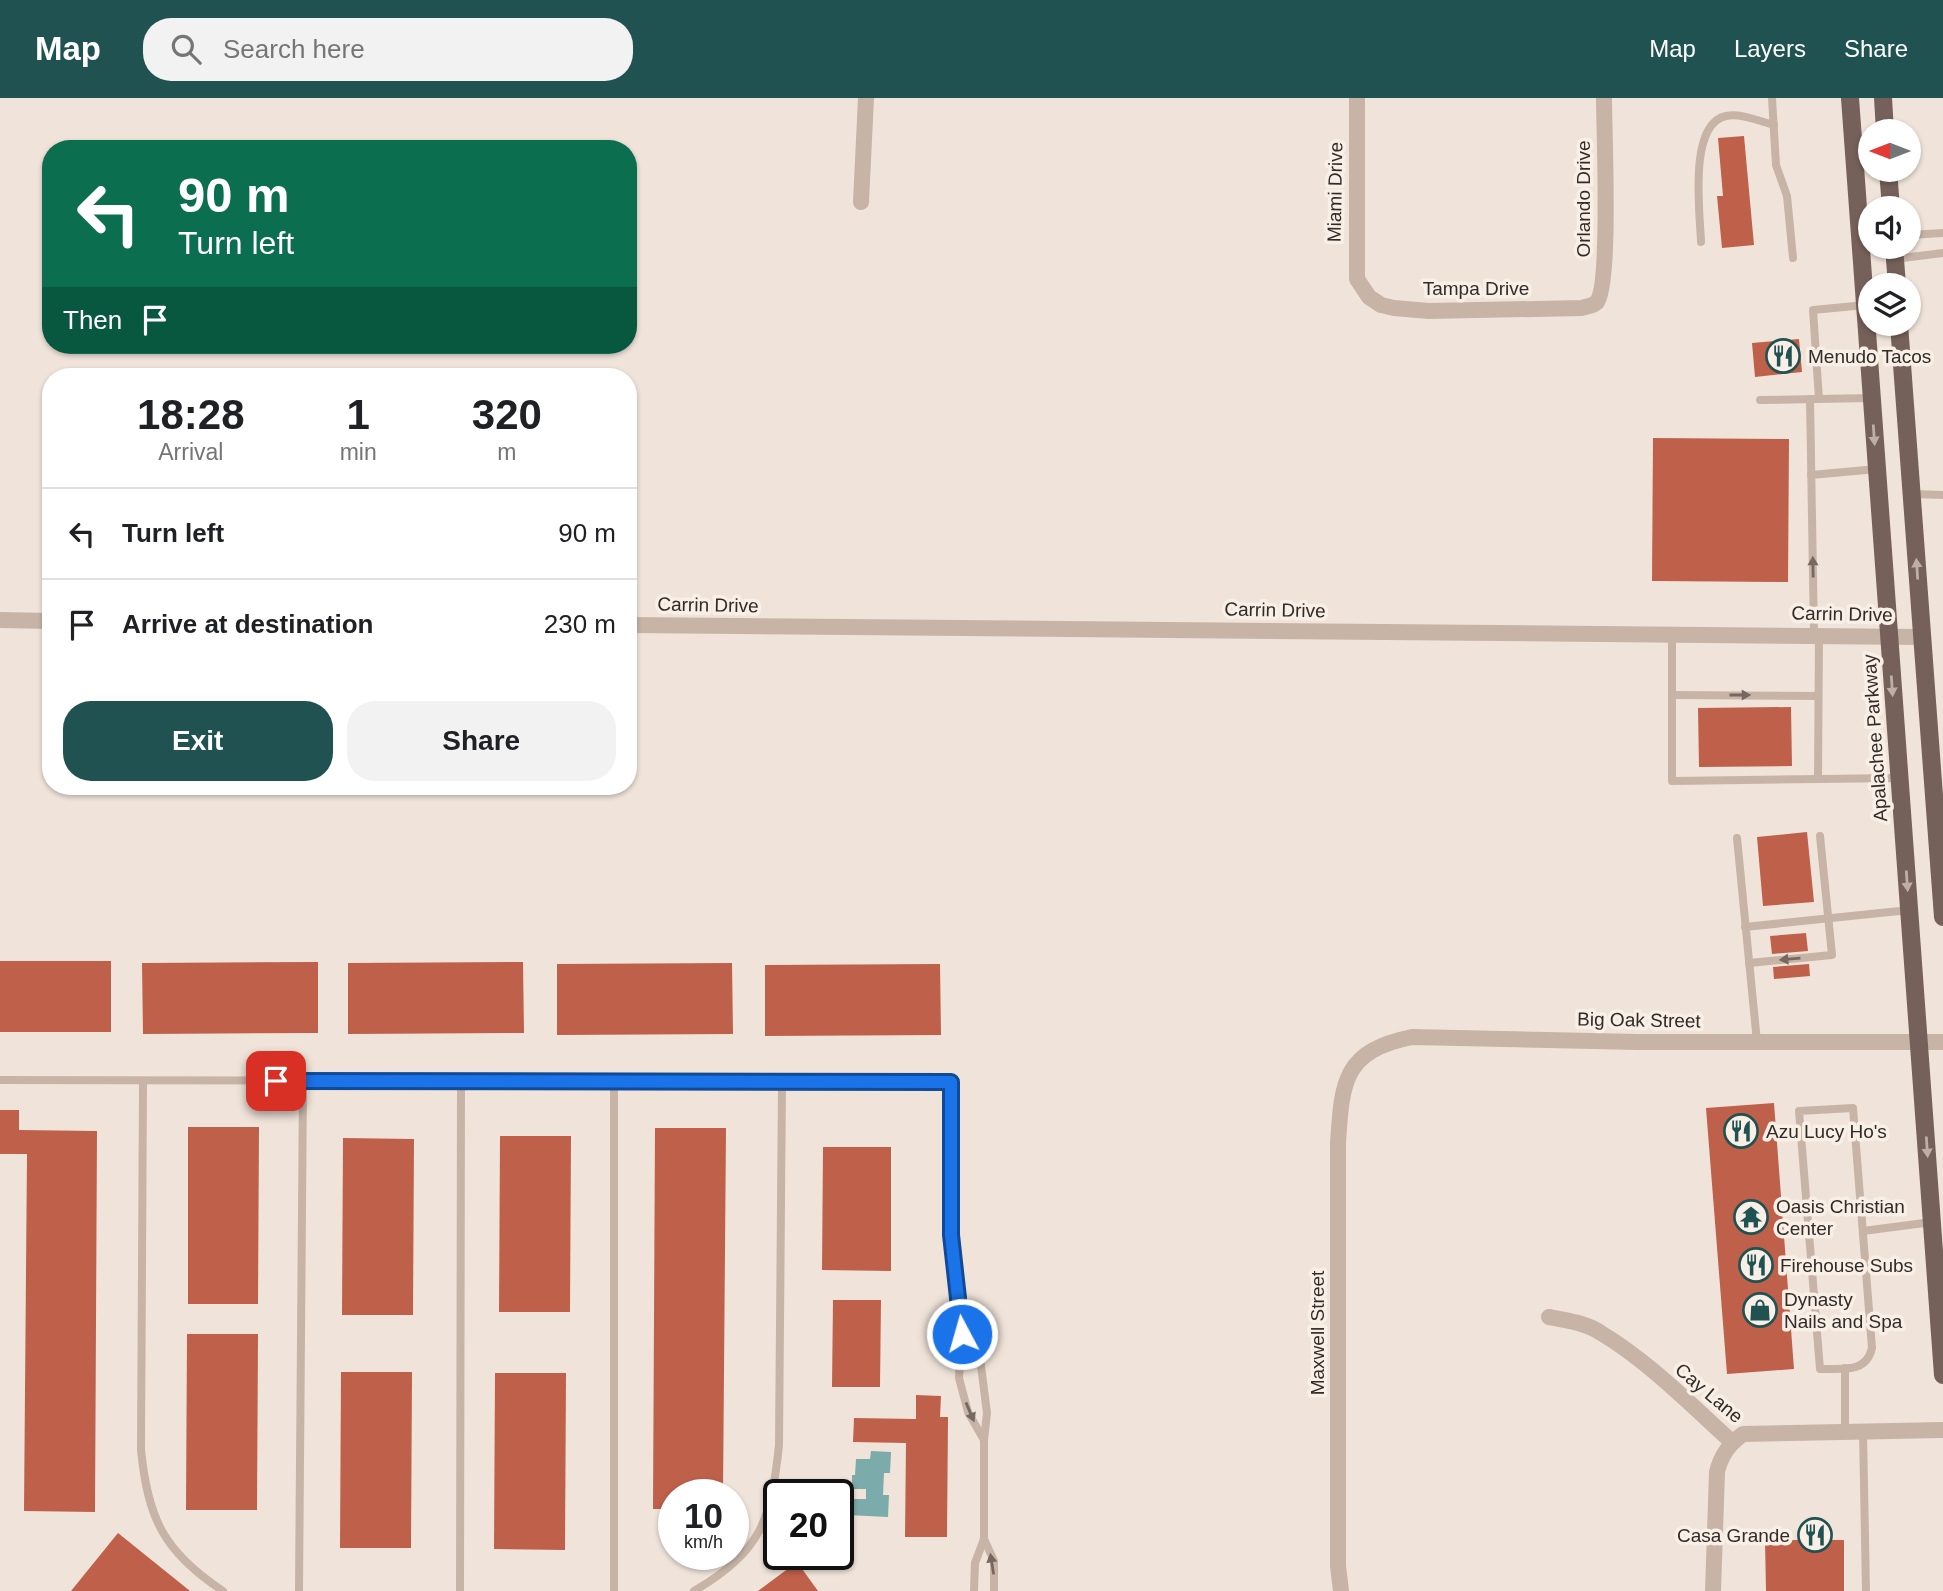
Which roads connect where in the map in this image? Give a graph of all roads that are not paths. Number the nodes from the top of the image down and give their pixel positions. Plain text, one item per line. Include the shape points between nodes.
1 (866, 98) edge
2 (1357, 98) edge
3 (1604, 98) edge
4 (1772, 98) edge
5 (1850, 98) edge
6 (1883, 98) edge
7 (1884, 119) edge
8 (1774, 125) junction
9 (861, 201) dead end
10 (1943, 233) edge
11 (1921, 234) edge
12 (1701, 242) dead end
13 (1921, 253) edge
14 (1943, 253) edge
15 (1793, 258) dead end
16 (1863, 273) edge
17 (1360, 286) joint
18 (1598, 300) joint
19 (1858, 305) edge
20 (1867, 336) edge
21 (1900, 336) edge
22 (1871, 398) junction
23 (1815, 399) junction
24 (1759, 400) dead end
25 (1877, 469) junction
26 (1811, 475) junction
27 (1912, 494) junction
28 (1943, 495) edge
29 (0, 620) edge
30 (42, 621) edge
31 (637, 625) edge
32 (1672, 634) junction
33 (1816, 635) junction
34 (1888, 636) junction
35 (1922, 637) junction
36 (1672, 695) junction
37 (1818, 696) junction
38 (1899, 778) junction
39 (1818, 779) junction
40 (1938, 782) edge
41 (1820, 836) dead end
42 (1737, 838) dead end
43 (1909, 910) junction
44 (1943, 917) edge
45 (1828, 918) junction
46 (1745, 927) junction
47 (1749, 963) junction
48 (1757, 1042) junction
49 (1920, 1042) junction
50 (1943, 1042) edge
51 (1348, 1075) joint
52 (0, 1080) edge
53 (143, 1080) junction
54 (303, 1081) junction
55 (461, 1081) junction
56 (614, 1081) junction
57 (782, 1082) junction
58 (1932, 1222) junction
59 (1863, 1231) junction
60 (1549, 1317) dead end
61 (962, 1334) junction
62 (1844, 1368) junction
63 (1943, 1375) edge
64 (1943, 1430) edge
65 (1845, 1431) junction
66 (1863, 1431) junction
67 (984, 1440) junction
68 (1731, 1442) junction
69 (984, 1539) junction
70 (223, 1591) edge
71 (299, 1591) edge
72 (460, 1591) edge
73 (614, 1591) edge
74 (694, 1591) edge
75 (974, 1591) edge
76 (994, 1591) edge
77 (1341, 1591) edge
78 (1713, 1591) edge
79 (1867, 1591) edge

1 - 9 street
2 - 17 street, Miami Drive
3 - 18 street, Orlando Drive via 1604,284
4 - 8 lane
5 - 16 main road, Apalachee Parkway
6 - 7 main road
8 - 12 lane via 1732,115 1716,120 1710,128 1698,174
8 - 15 lane via 1776,165 1787,196
10 - 11 lane
13 - 14 lane
17 - 18 street, Tampa Drive via 1381,304 1429,311 1582,308
19 - 23 lane via 1813,310
20 - 22 main road, Apalachee Parkway
21 - 27 main road
22 - 23 lane
22 -> 25 main road, Apalachee Parkway
23 - 24 lane
23 - 26 lane
25 - 26 lane
25 - 34 main road, Apalachee Parkway
33 -> 26 lane
27 - 28 lane
35 -> 27 main road
29 - 30 street
31 - 32 street, Carrin Drive
32 - 33 street, Carrin Drive
32 - 36 lane
33 - 34 street, Carrin Drive
33 - 37 lane
34 - 35 street, Carrin Drive
34 -> 38 main road, Apalachee Parkway
35 - 40 main road
36 -> 37 lane
36 - 39 lane via 1672,781
37 - 39 lane
38 - 39 lane
38 -> 43 main road, Apalachee Parkway
40 - 44 main road
41 - 45 lane
42 - 46 lane
43 - 45 lane
43 - 49 main road, Apalachee Parkway
45 - 46 lane
45 -> 47 lane via 1832,956
46 - 47 lane
47 - 48 lane
48 - 49 street, Big Oak Street
48 - 51 street, Big Oak Street via 1412,1037 1380,1045
49 - 50 street, Big Oak Street
49 -> 58 main road, Apalachee Parkway
51 - 77 street, Maxwell Street via 1338,1143
52 - 53 lane
53 - 54 lane
53 - 70 lane via 141,1450 145,1490 154,1519 175,1550
54 - 55 lane
54 - 71 lane
55 - 56 lane
55 - 72 lane
56 - 57 lane
56 - 73 lane
57 - 61 lane via 951,1082 951,1235
57 - 74 lane via 775,1488 768,1517 757,1536 735,1562
58 - 59 lane
58 - 63 main road, Apalachee Parkway
59 - 62 lane via 1872,1348 1861,1367
59 - 62 lane via 1853,1108 1799,1111 1820,1369
60 - 68 street, Cay Lane via 1600,1332
61 -> 67 lane via 959,1378 968,1412
61 - 67 lane via 980,1358 987,1413
62 - 65 lane
64 - 66 street, Cay Lane
65 - 66 street, Cay Lane
65 - 68 street, Cay Lane via 1743,1434
66 - 79 lane
67 - 69 lane
68 - 78 street via 1717,1472
69 - 75 lane via 975,1563
76 -> 69 lane via 994,1561

